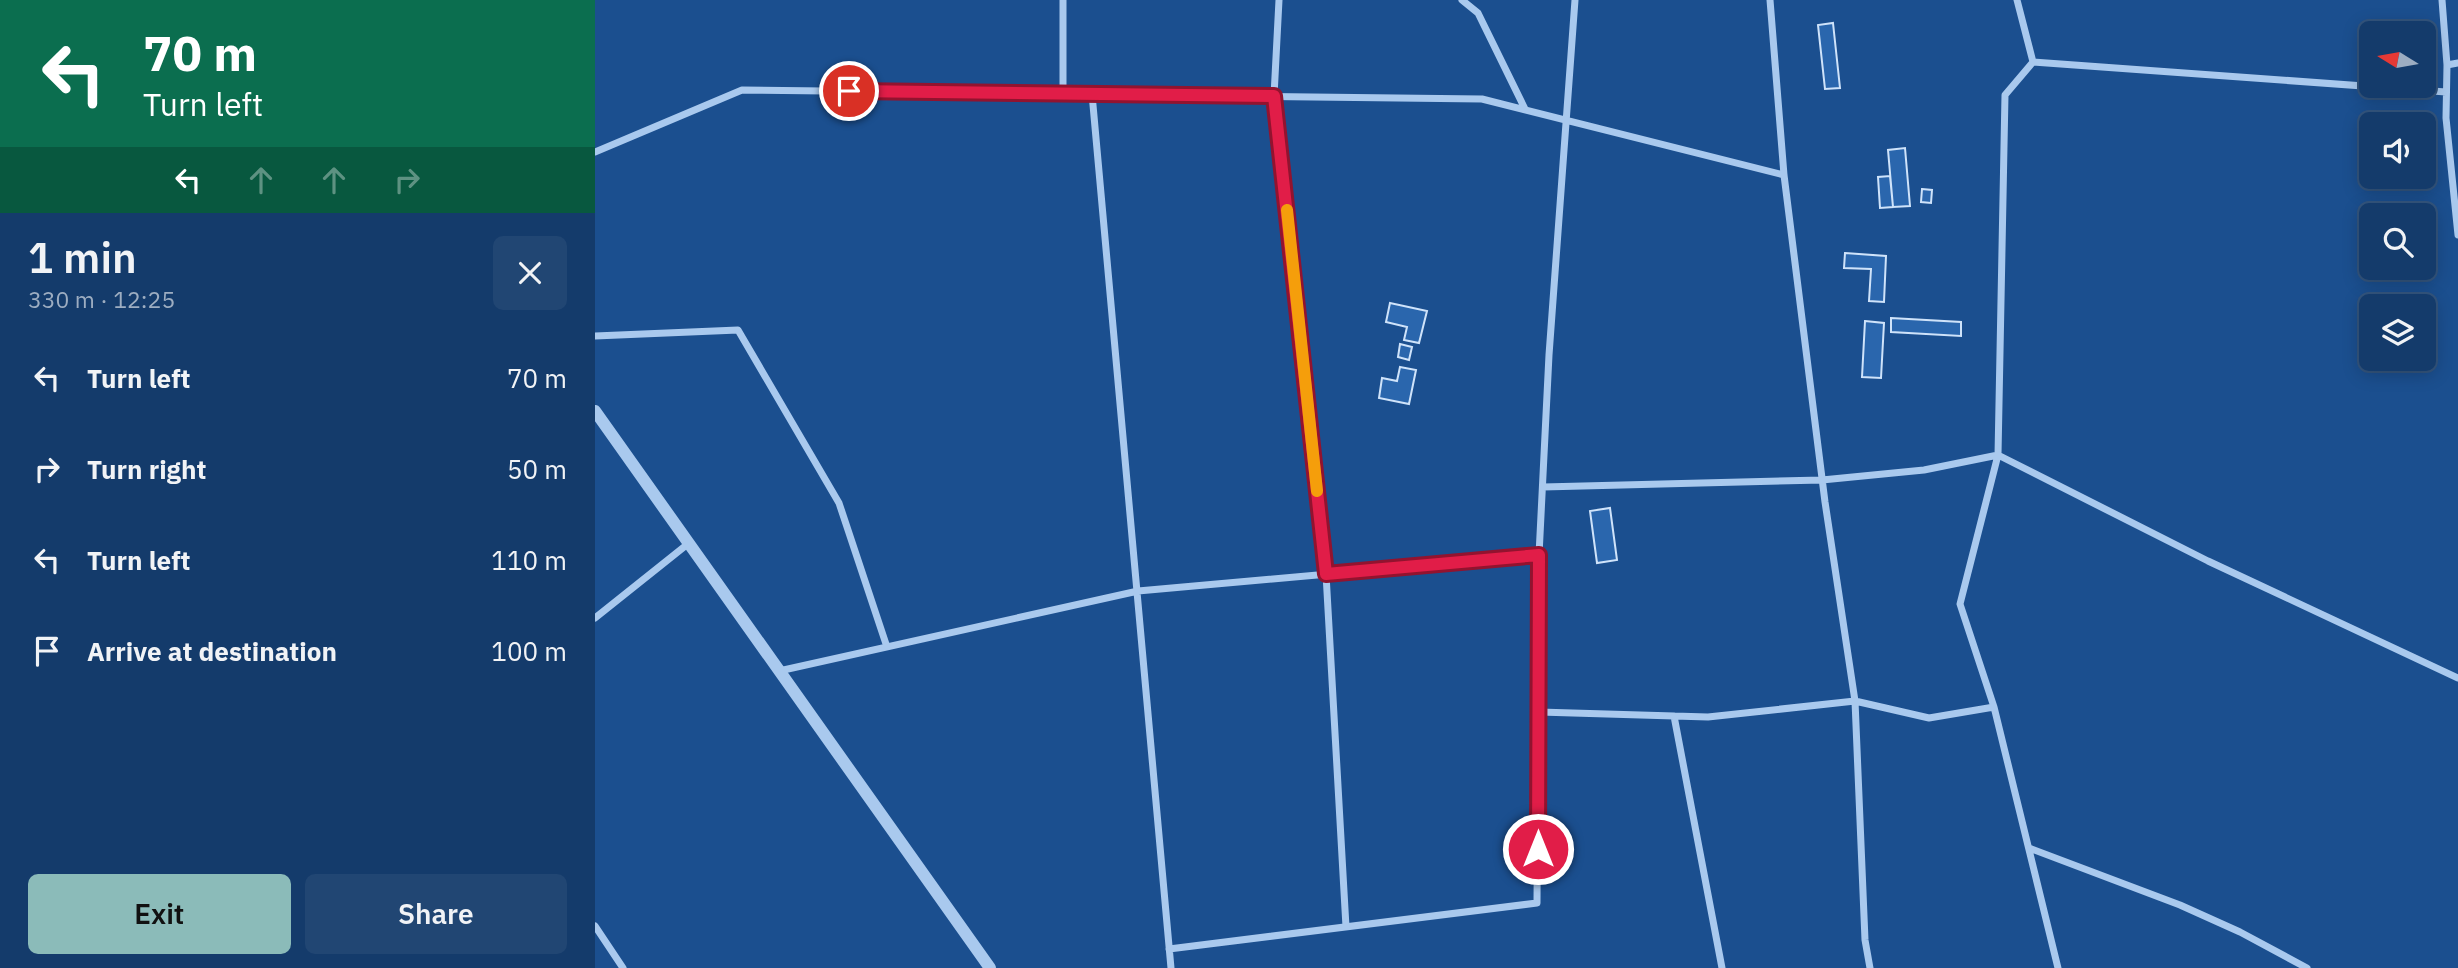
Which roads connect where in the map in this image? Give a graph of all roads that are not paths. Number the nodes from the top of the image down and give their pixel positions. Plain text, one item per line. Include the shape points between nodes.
1 (1063, 0) edge
2 (1279, 0) edge
3 (1462, 0) edge
4 (1575, 0) edge
5 (1770, 0) edge
6 (2017, 0) edge
7 (2442, 0) edge
8 (2033, 62) junction
9 (2458, 63) edge
10 (2447, 65) junction
11 (2446, 92) junction
12 (1063, 94) junction
13 (1092, 94) junction
14 (1274, 96) junction
15 (1525, 109) junction
16 (1568, 121) junction
17 (595, 152) edge
18 (2455, 172) edge
19 (1784, 175) junction
20 (2458, 235) edge
21 (595, 336) edge
22 (595, 411) edge
23 (1998, 455) junction
24 (1822, 480) junction
25 (1543, 487) junction
26 (689, 543) junction
27 (1539, 555) junction
28 (1326, 574) junction
29 (1138, 591) junction
30 (595, 618) edge
31 (887, 647) junction
32 (779, 671) junction
33 (2458, 678) edge
34 (1855, 701) junction
35 (1994, 707) junction
36 (1539, 712) junction
37 (1674, 716) junction
38 (2029, 848) junction
39 (595, 926) edge
40 (1346, 927) junction
41 (1169, 950) junction
42 (623, 968) edge
43 (990, 968) edge
44 (1171, 968) edge
45 (1722, 968) edge
46 (1870, 968) edge
47 (2058, 968) edge
48 (2307, 968) edge

1 - 12 street
2 - 14 street
3 - 15 street via 1478,13
4 - 16 street
5 - 19 street
6 - 8 street
7 - 10 street
8 - 11 street
8 - 23 street via 2005,95
9 - 10 street
10 - 11 street
11 - 18 street
12 - 13 street
12 - 17 street via 742,90
13 - 14 street
13 - 29 street
14 - 15 street via 1482,99
14 - 28 street
15 - 16 street
16 - 19 street
16 - 25 street
18 - 20 street
19 - 24 street
21 - 31 street via 738,330 839,503
22 - 26 street
23 - 24 street via 1924,470
23 - 33 street via 2208,561
23 - 35 street via 1960,604
24 - 25 street
24 - 34 street
25 - 27 street
26 - 30 street
26 - 32 street
27 - 28 street
27 - 36 street
28 - 29 street
28 - 40 street
29 - 31 street
29 - 41 street
31 - 32 street
32 - 43 street
34 - 35 street via 1930,718
34 - 37 street via 1708,717
34 - 46 street
35 - 38 street
36 - 37 street
36 - 40 street via 1538,904
37 - 45 street
38 - 47 street
38 - 48 street via 2180,905
39 - 42 street
40 - 41 street
41 - 44 street

